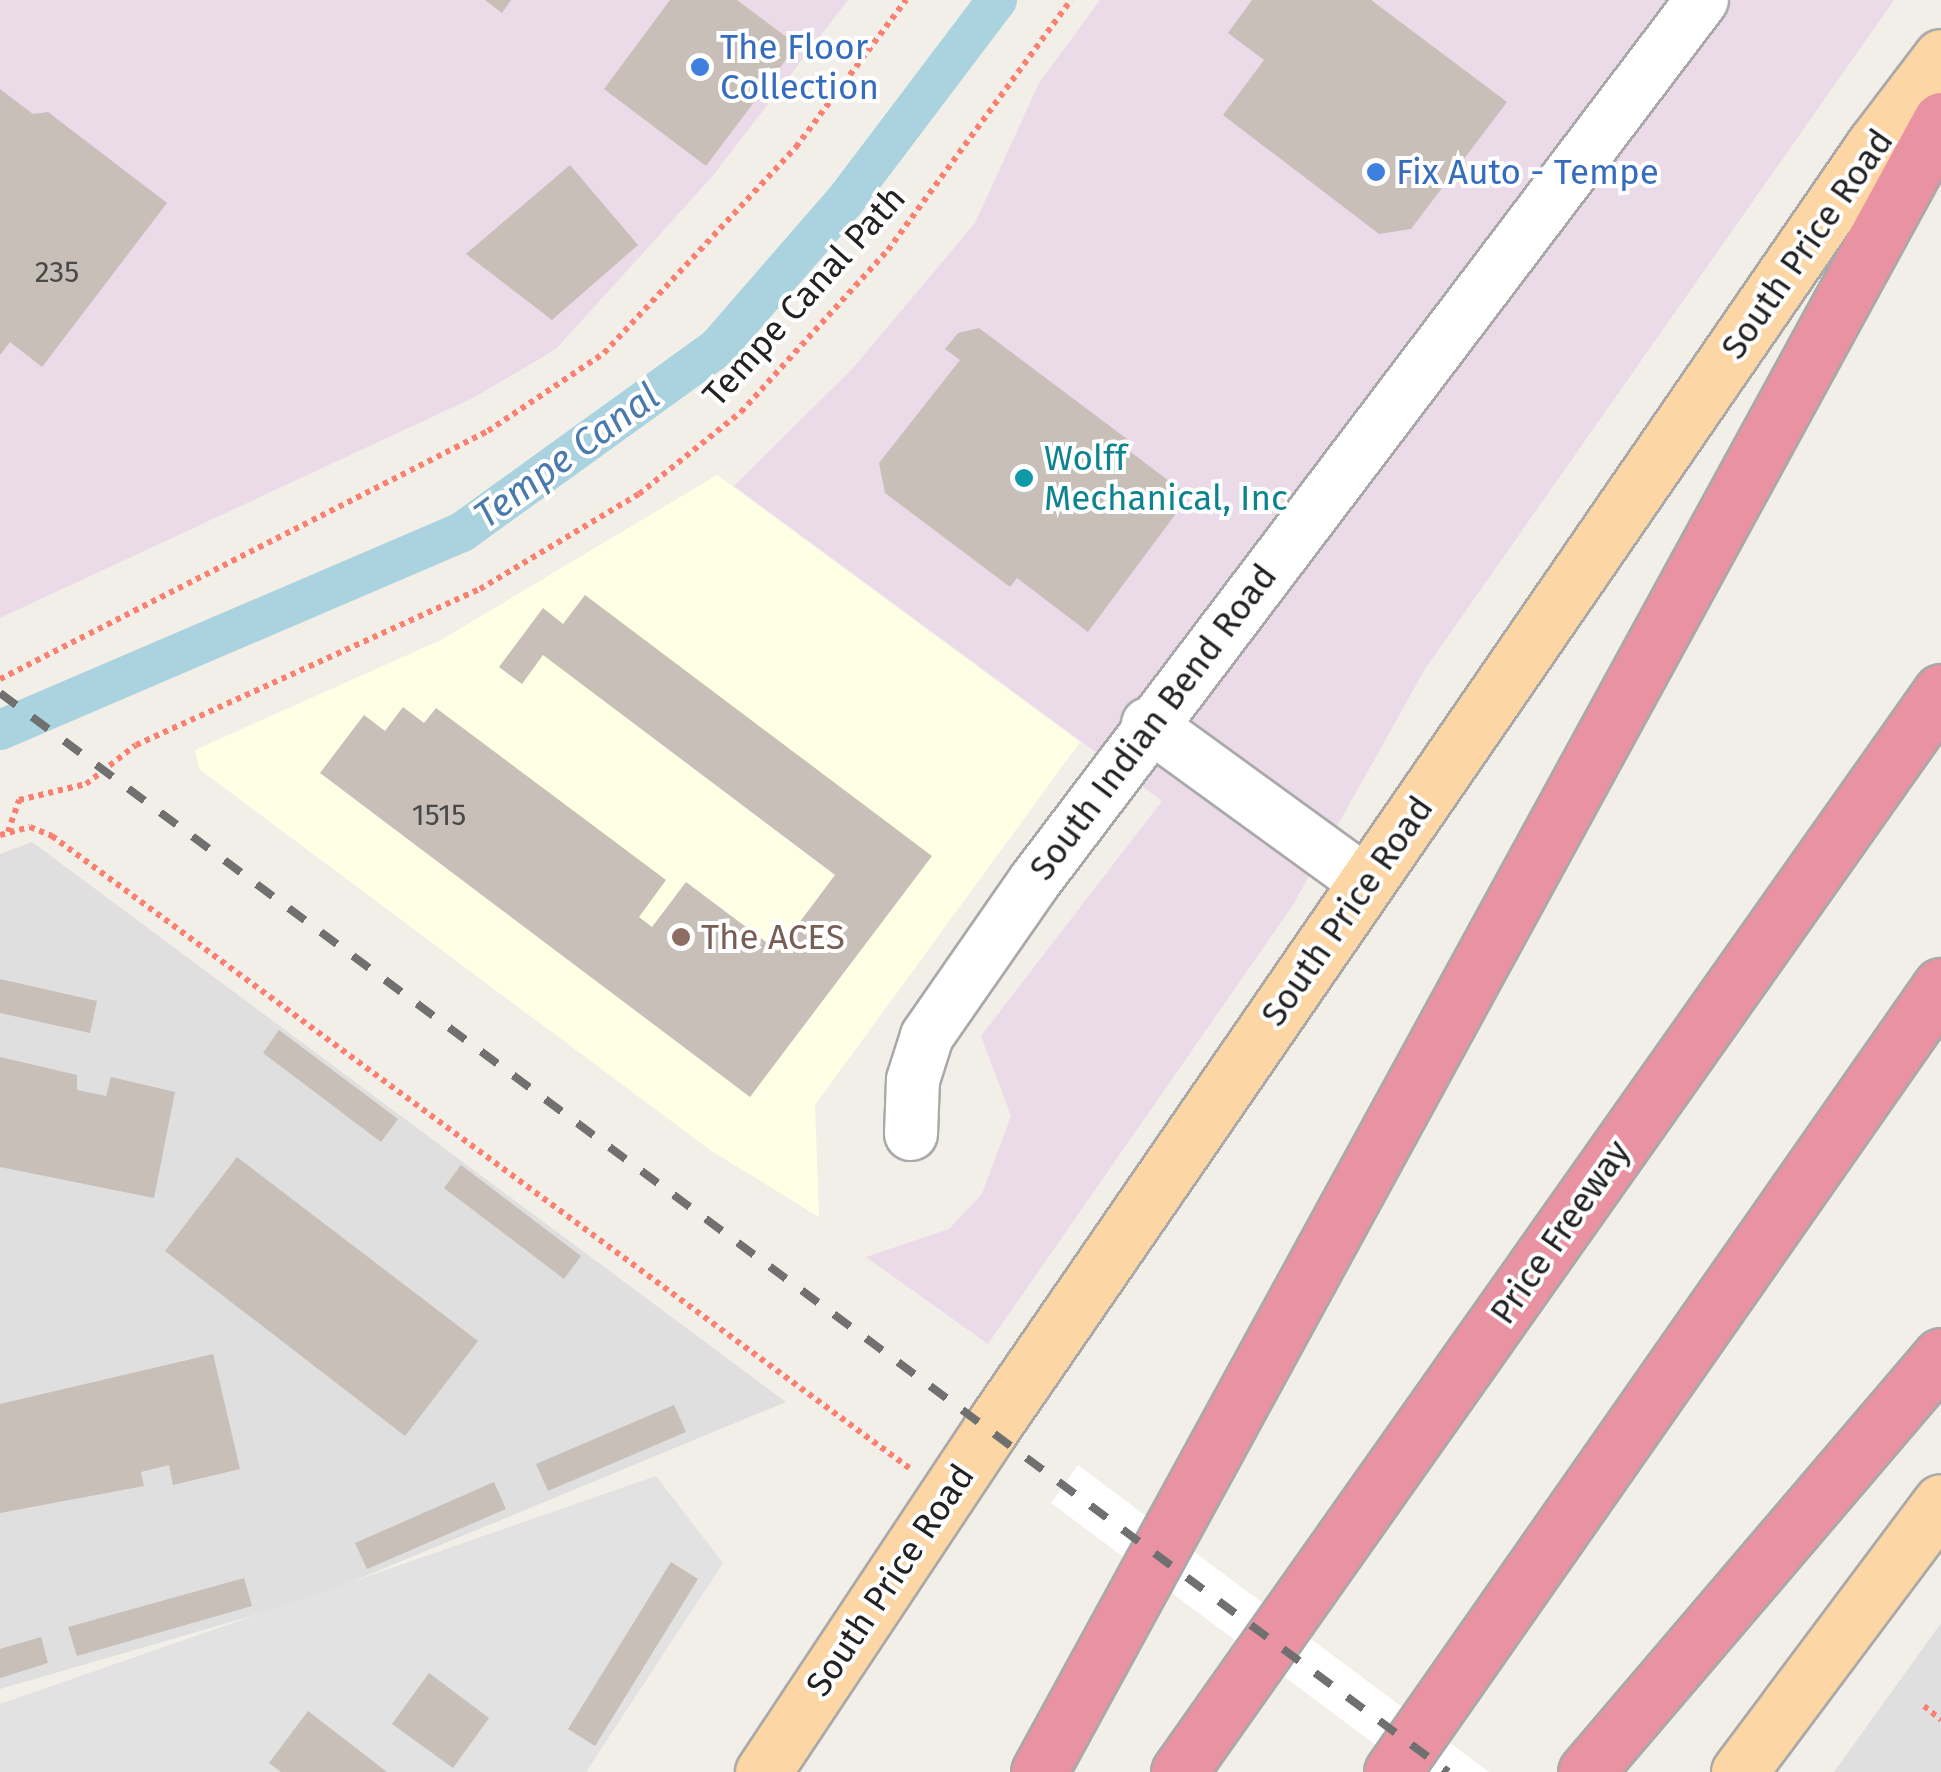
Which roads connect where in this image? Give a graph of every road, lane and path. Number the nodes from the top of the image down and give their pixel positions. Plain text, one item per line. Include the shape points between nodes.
1 (906, 0) edge
2 (1071, 0) edge
3 (1702, 0) edge
4 (1941, 57) edge
5 (1941, 120) edge
6 (0, 679) edge
7 (1941, 692) edge
8 (1148, 724) junction
9 (4, 833) edge
10 (1367, 883) junction
11 (1941, 986) edge
12 (911, 1134) dead end
13 (1941, 1356) edge
14 (947, 1495) junction
15 (1941, 1502) edge
16 (1924, 1706) dead end
17 (1941, 1720) edge
18 (763, 1772) edge
19 (1040, 1772) edge
20 (1179, 1772) edge
21 (1392, 1772) edge
22 (1586, 1772) edge
23 (1739, 1772) edge

1 - 6 path via 796,147 604,354 488,431
2 - 9 path, Tempe Canal Path via 888,250 741,412 639,494 480,590 136,745 86,784 20,800
3 - 8 street, South Indian Bend Road
4 - 10 main road, South Price Road
5 - 19 highway
7 - 20 highway, Price Freeway
8 - 10 street
8 - 12 street, South Indian Bend Road via 927,1036 913,1080
9 - 14 path via 30,828 52,836
10 - 14 main road, South Price Road
11 - 21 highway
13 - 22 highway
14 - 18 main road, South Price Road
15 - 23 main road
16 - 17 path

